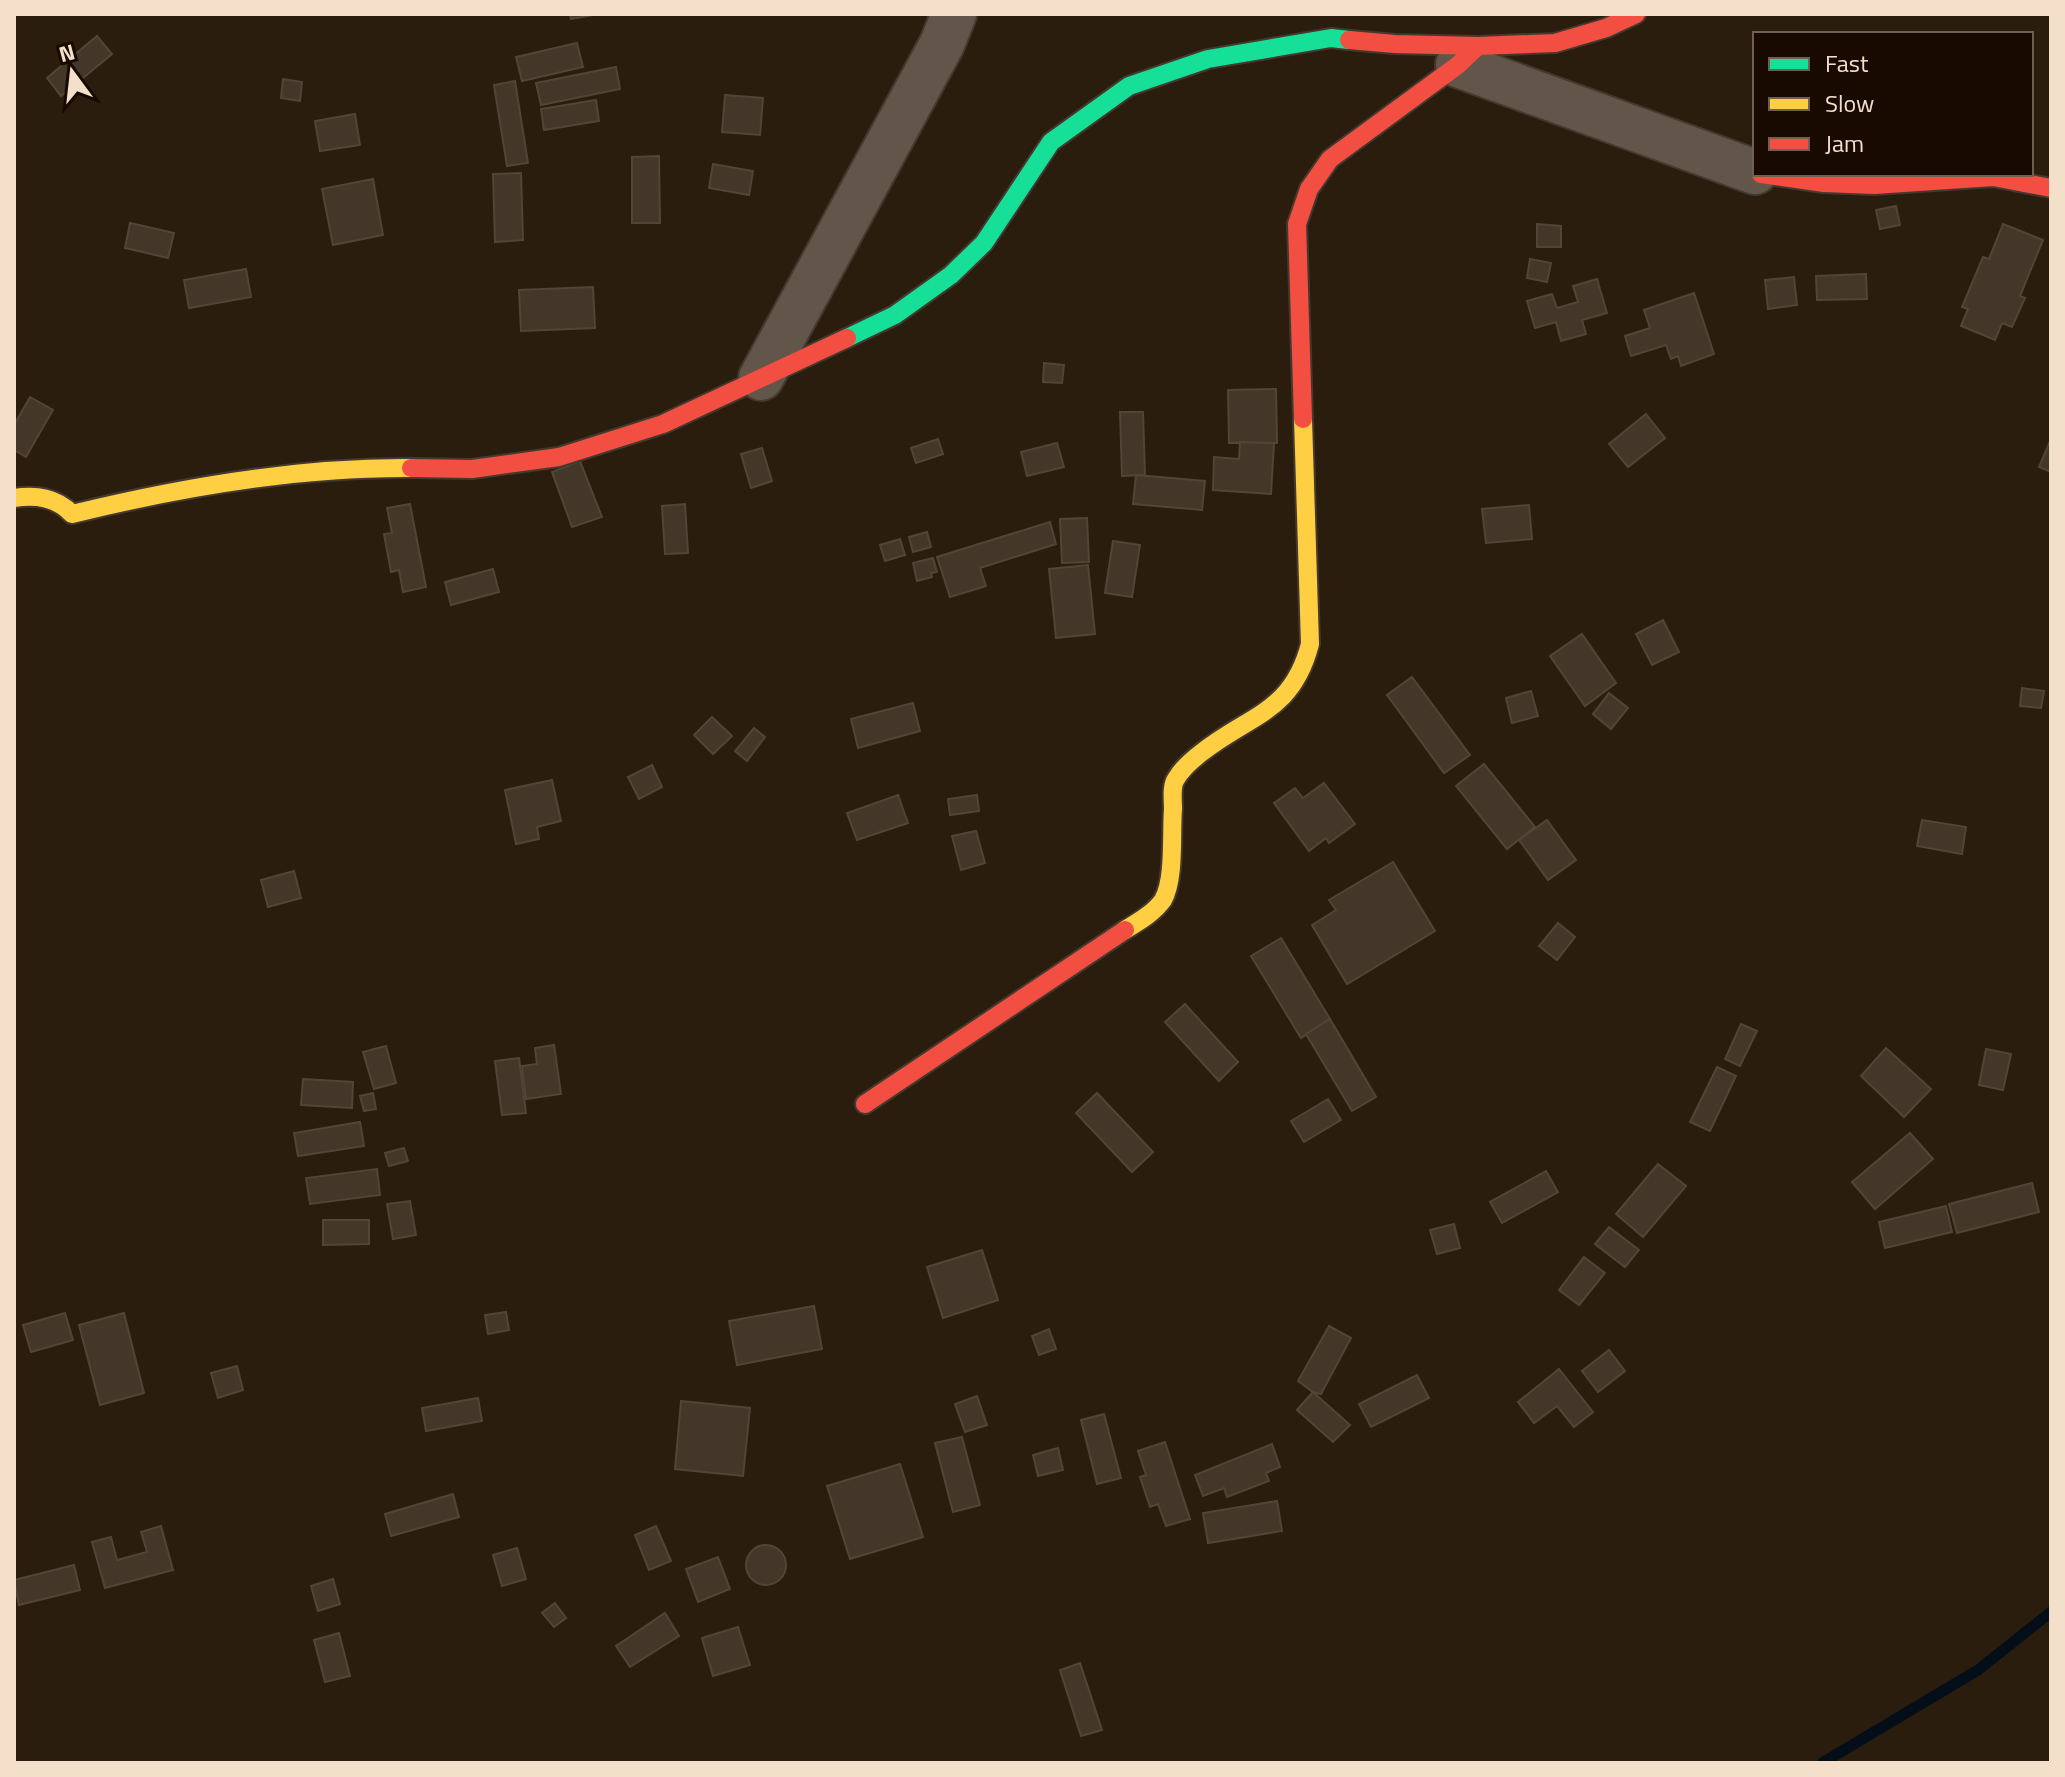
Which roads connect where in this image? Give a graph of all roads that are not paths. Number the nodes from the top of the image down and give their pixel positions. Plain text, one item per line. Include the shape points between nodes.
1 (954, 14) edge
2 (1636, 14) edge
3 (1468, 55) junction
4 (1753, 171) edge
5 (1778, 176) edge
6 (2051, 188) edge
7 (761, 378) junction
8 (14, 498) edge
9 (865, 1104) dead end

1 - 7 street
2 - 3 street via 1555,43
3 - 4 street
3 - 7 street via 1331,38 1208,59 1129,86 1051,142 984,243 951,275 895,315
3 - 9 street via 1330,159 1303,200 1297,224 1310,644 1296,682 1263,714 1194,756 1174,781 1169,885 1149,914
5 - 6 street via 1874,185 1993,177
7 - 8 street via 663,424 559,457 472,469 363,468 248,480 149,495 72,514 64,503 31,495

